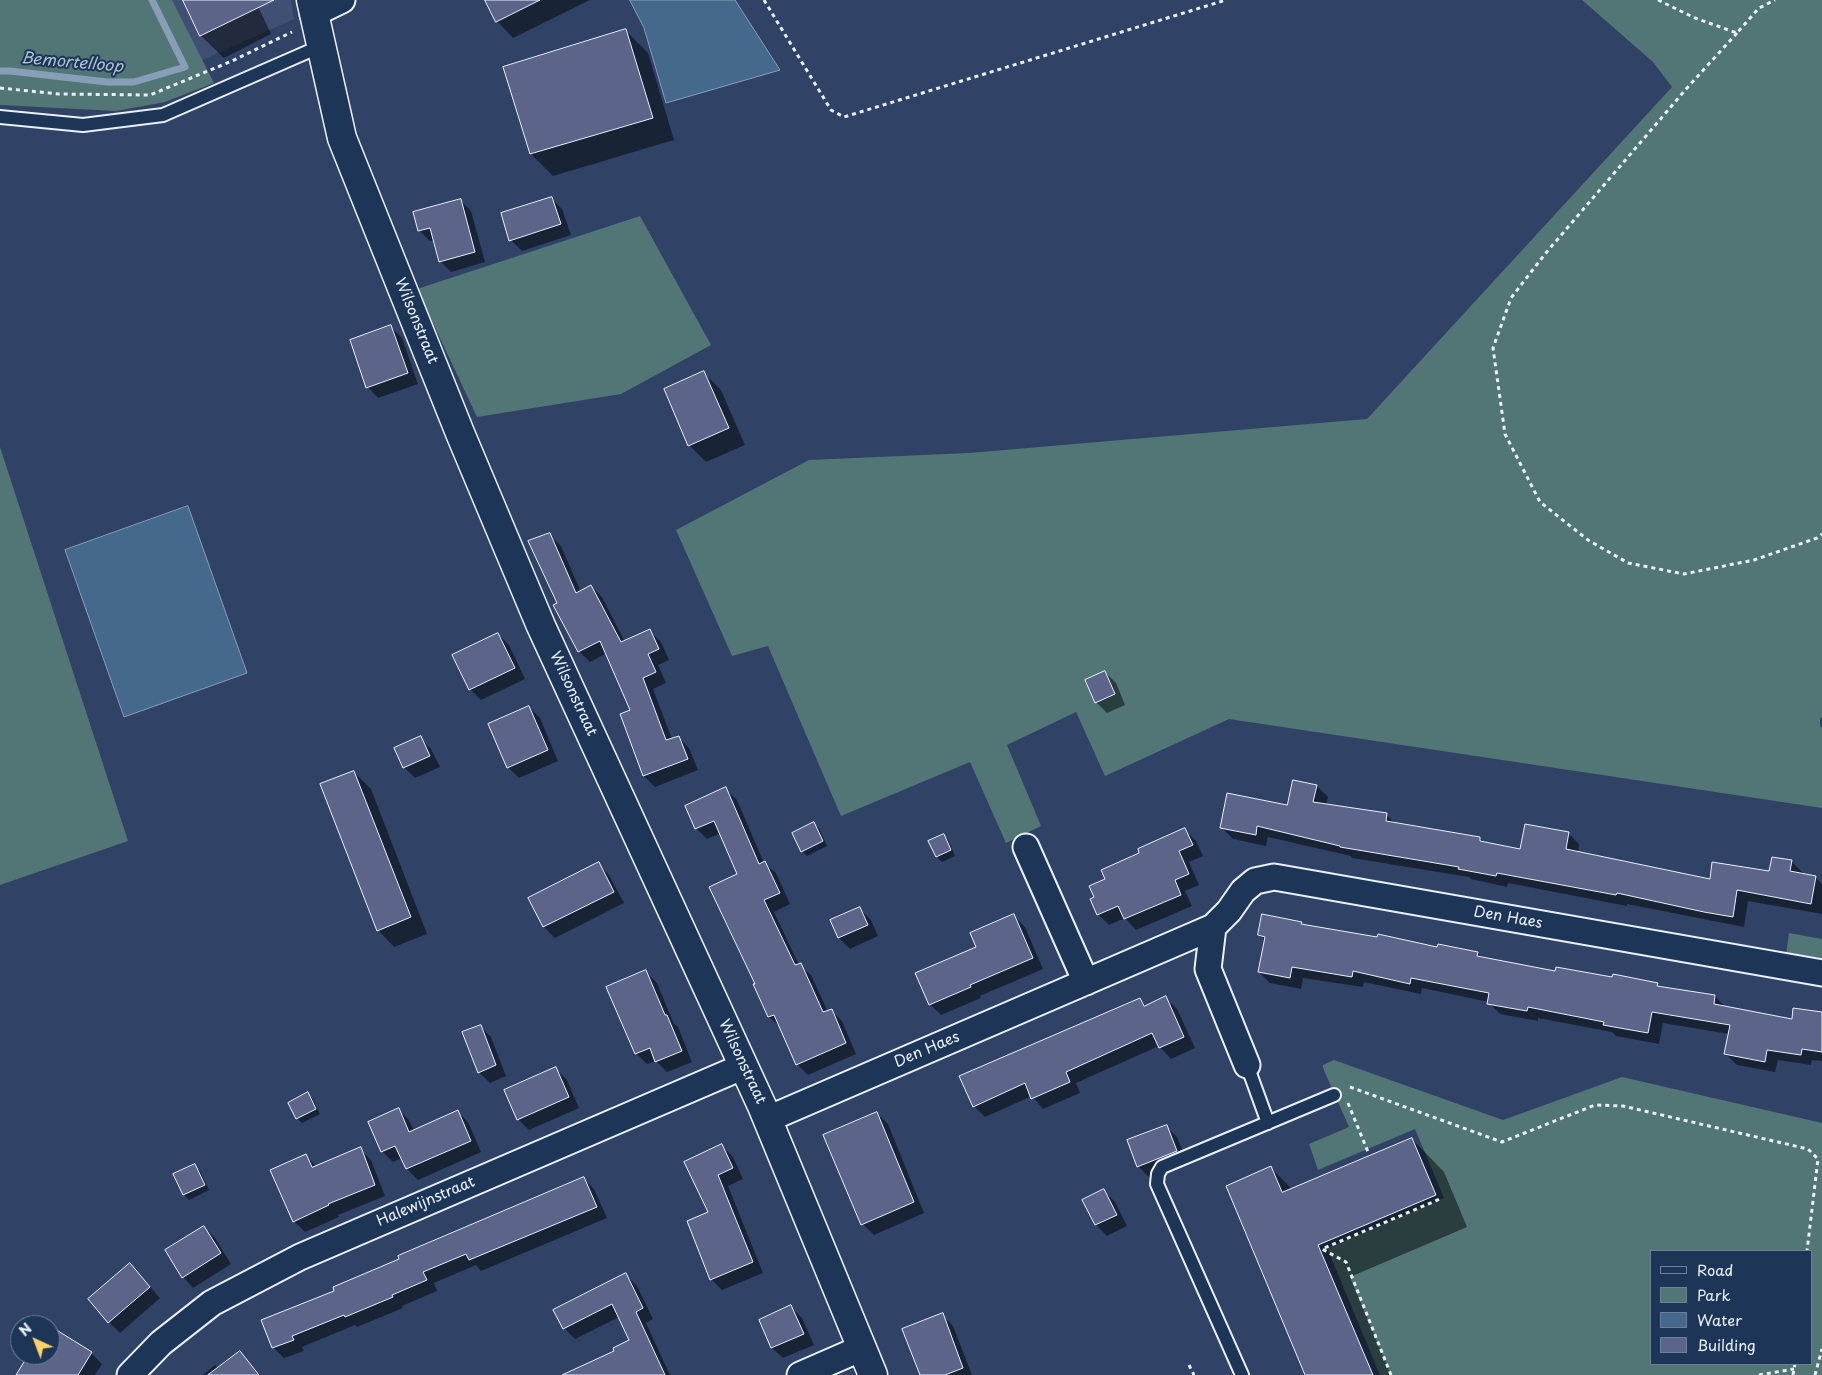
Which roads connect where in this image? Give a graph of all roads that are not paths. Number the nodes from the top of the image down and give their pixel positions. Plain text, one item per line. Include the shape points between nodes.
1 (342, 0) edge
2 (315, 20) edge
3 (0, 117) edge
4 (1026, 847) dead end
5 (1213, 927) junction
6 (1822, 973) edge
7 (1086, 982) junction
8 (1247, 1065) joint
9 (744, 1066) junction
10 (1338, 1093) road end
11 (768, 1119) junction
12 (1268, 1123) junction
13 (862, 1348) junction
14 (130, 1375) edge
15 (800, 1375) edge
16 (873, 1375) edge
17 (1242, 1375) edge

1 - 2 street
2 - 3 lane via 163,115 83,125
2 - 9 street, Wilsonstraat via 342,138 460,433 542,626
4 - 7 street
5 - 6 street, Den Haes via 1255,881 1274,877
5 - 7 street, Den Haes
5 - 8 street via 1208,970
7 - 11 street, Den Haes
8 - 12 lane
9 - 11 street, Wilsonstraat
9 - 14 street, Halewijnstraat via 300,1257 212,1303 161,1343
10 - 12 lane
11 - 13 street, Wilsonstraat
12 - 17 lane via 1162,1167 1158,1174 1157,1184
13 - 15 street
13 - 16 street, Wilsonstraat

